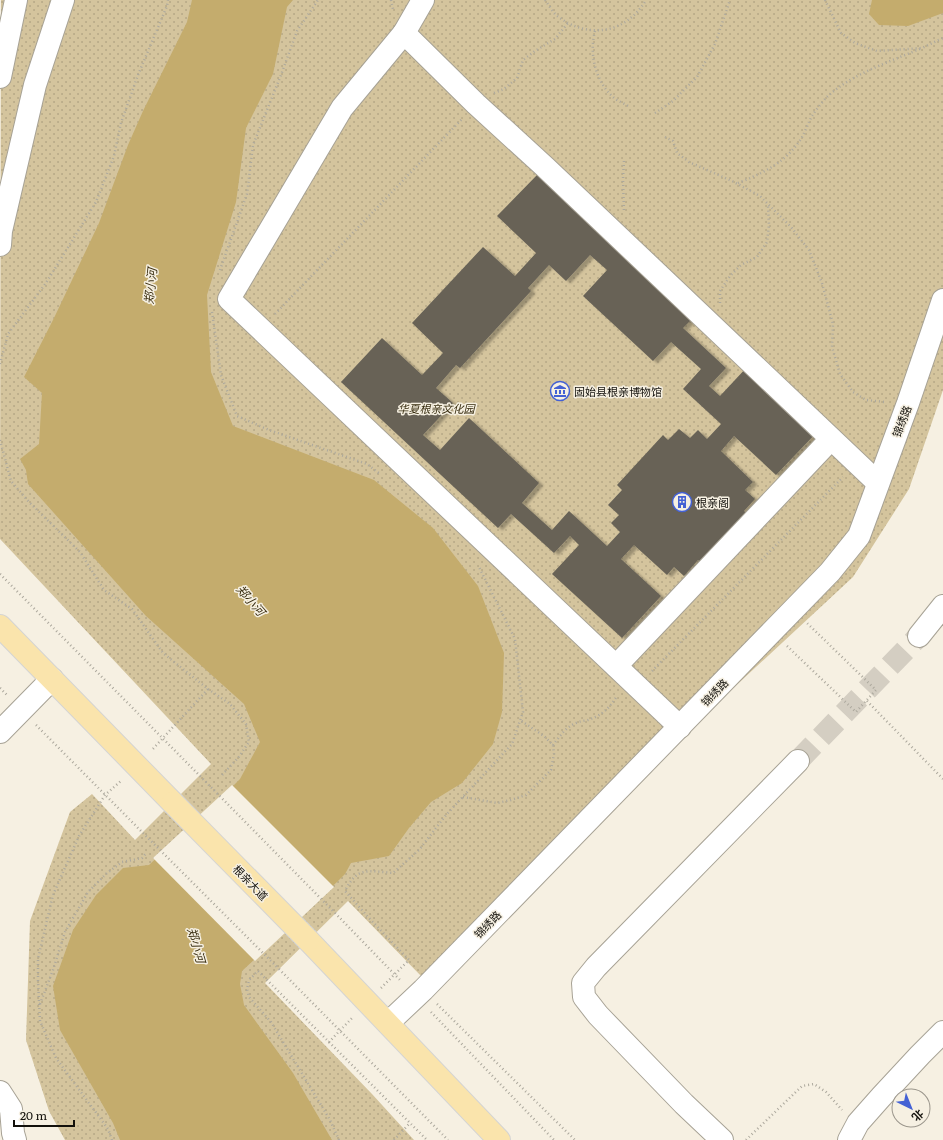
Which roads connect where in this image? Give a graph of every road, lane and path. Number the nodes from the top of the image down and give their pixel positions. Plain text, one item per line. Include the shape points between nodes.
1 (16, 0) edge
2 (63, 0) edge
3 (168, 0) edge
4 (318, 0) edge
5 (423, 0) edge
6 (545, 0) edge
7 (646, 0) edge
8 (730, 0) edge
9 (825, 0) edge
10 (568, 23) junction
11 (595, 31) junction
12 (404, 33) junction
13 (943, 38) edge
14 (922, 48) junction
15 (0, 77) edge
16 (476, 104) junction
17 (630, 107) dead end
18 (655, 113) dead end
19 (664, 137) dead end
20 (624, 161) dead end
21 (738, 183) junction
22 (768, 204) junction
23 (625, 243) junction
24 (0, 245) edge
25 (220, 272) dead end
26 (943, 300) edge
27 (212, 311) dead end
28 (260, 328) junction
29 (718, 331) junction
30 (0, 364) edge
31 (908, 403) junction
32 (831, 439) junction
33 (0, 440) edge
34 (857, 463) junction
35 (385, 477) dead end
36 (878, 483) junction
37 (479, 566) dead end
38 (0, 574) edge
39 (943, 606) edge
40 (794, 610) junction
41 (0, 626) edge
42 (773, 631) junction
43 (919, 636) tunnel mouth
44 (616, 666) junction
45 (52, 679) junction
46 (638, 686) junction
47 (0, 688) edge
48 (208, 689) junction
49 (867, 701) junction
50 (21, 710) junction
51 (520, 720) junction
52 (680, 727) junction
53 (0, 732) edge
54 (163, 739) junction
55 (553, 745) junction
56 (798, 761) tunnel mouth
57 (137, 766) junction
58 (222, 775) dead end
59 (943, 779) edge
60 (105, 795) junction
61 (463, 797) junction
62 (147, 852) dead end
63 (394, 974) junction
64 (419, 993) junction
65 (39, 1007) junction
66 (388, 1023) junction
67 (340, 1030) junction
68 (943, 1032) edge
69 (329, 1042) junction
70 (0, 1092) edge
71 (410, 1123) junction
72 (853, 1132) edge
73 (15, 1140) edge
74 (112, 1140) edge
75 (339, 1140) edge
76 (394, 1140) edge
77 (427, 1140) edge
78 (448, 1140) edge
79 (499, 1140) edge
80 (554, 1140) edge
81 (575, 1140) edge
82 (722, 1140) edge
83 (746, 1140) edge

1 - 15 street
2 - 24 street via 35,85
3 - 30 path via 123,116 114,156 96,202 46,283 8,334
4 - 25 path via 297,31 252,145 247,194
5 - 12 street
6 - 10 path via 555,14
7 - 11 path via 628,22 612,29
8 - 18 path via 716,44 697,77 673,101
9 - 14 path via 841,33 855,43 877,51
10 - 11 path
10 - 16 path via 555,39 523,60 513,82
11 - 17 path via 593,59 599,80 614,98
12 - 16 street
12 - 28 street via 342,108 229,298
13 - 14 path
14 - 21 path via 847,82 827,97 812,115 799,143 780,162 757,176
16 - 23 street
16 - 28 path
19 - 21 path via 673,141 677,153 689,162
20 - 23 path
21 - 22 path
22 - 29 path via 767,242 757,257 741,265 720,291
22 - 31 path via 809,250 822,282 833,324 832,346 840,374 853,392 866,400
23 - 29 street
26 - 31 street, 锦绣路
27 - 35 path via 221,375 237,416 269,430 367,464
28 - 44 street
29 - 32 street
31 - 36 street, 锦绣路
32 - 34 street
32 - 44 street
33 - 48 path via 11,481 80,552 104,590 132,609 163,653
34 - 36 street
34 - 46 path
36 - 40 street, 锦绣路 via 859,536
37 - 51 path via 516,639 523,712
38 - 54 path
39 - 43 street
40 - 42 street, 锦绣路
40 - 49 path via 876,690
41 - 45 main road, 根亲大道
42 - 49 path via 856,712
42 - 52 street, 锦绣路
44 - 46 street
45 - 50 street
45 - 57 main road, 根亲大道
46 - 52 street
46 - 55 path via 619,694 603,713 575,723
47 - 50 path
48 - 54 path
48 - 58 path via 230,704 246,724 249,742
49 - 59 path
50 - 53 street
50 - 60 path
51 - 55 path
51 - 61 path via 512,744
52 - 64 street, 锦绣路
54 - 57 path
54 - 63 path, bridge
55 - 61 path via 551,770 526,795 497,803
56 - 82 street via 596,967 584,983 584,997 598,1015
57 - 60 path
57 - 66 main road, 根亲大道, bridge
60 - 65 path via 79,836 53,895 38,959
60 - 67 path, bridge
61 - 63 path via 419,850 393,873 359,873 350,881 345,891 409,960
62 - 65 path via 142,858 122,862 88,892 65,932
63 - 64 path
64 - 66 street, 锦绣路
64 - 80 path
64 - 81 path
65 - 74 path via 40,1021 56,1058 108,1129
66 - 79 main road, 根亲大道
67 - 69 path
67 - 78 path
68 - 72 street via 890,1086
69 - 71 path
69 - 75 path via 258,971 249,980 249,997 271,1022 330,1120
70 - 73 street via 11,1108
71 - 76 path
71 - 77 path
72 - 83 path via 843,1112 826,1092 814,1084 802,1086

